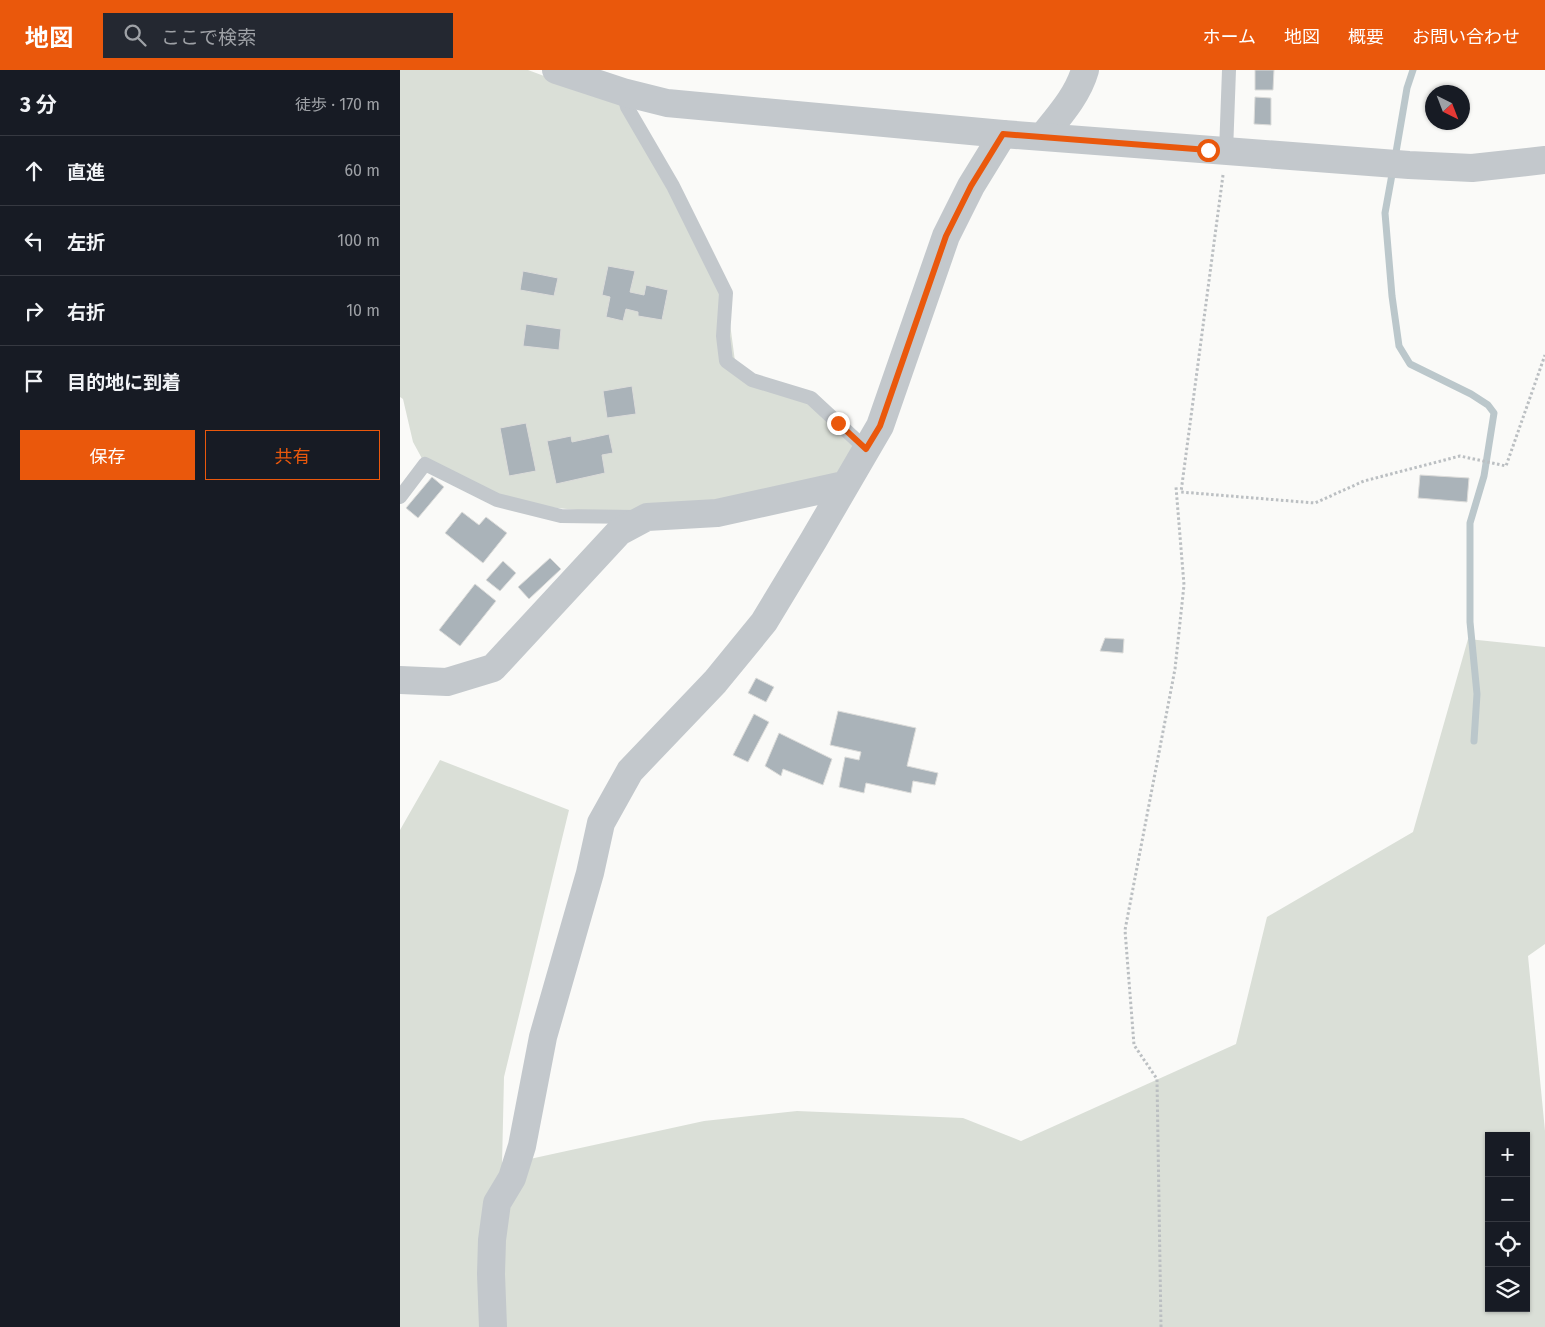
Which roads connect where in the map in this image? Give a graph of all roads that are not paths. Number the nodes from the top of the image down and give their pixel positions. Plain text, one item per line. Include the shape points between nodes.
1 (556, 70) edge
2 (1085, 70) edge
3 (1229, 70) edge
4 (622, 92) junction
5 (1003, 134) junction
6 (1043, 136) junction
7 (1226, 152) junction
8 (1545, 160) edge
9 (866, 449) junction
10 (844, 486) junction
11 (400, 497) edge
12 (657, 517) junction
13 (400, 680) edge
14 (493, 1327) edge

1 - 4 street
2 - 6 street via 1065,109
3 - 7 lane
4 - 5 street via 667,103
4 - 9 lane via 726,293 723,336 726,361 752,380 811,398
5 - 6 street
5 - 9 street via 971,186 946,236 880,426
6 - 7 street
7 - 8 street via 1472,168
9 - 10 street
10 - 12 street via 717,513
10 - 14 street via 764,622 715,682 630,771 600,823 590,873 543,1037 522,1146 512,1178 497,1204 490,1274
11 - 12 lane via 425,464 497,500 561,516
12 - 13 street via 647,518 618,532 493,668 447,682

